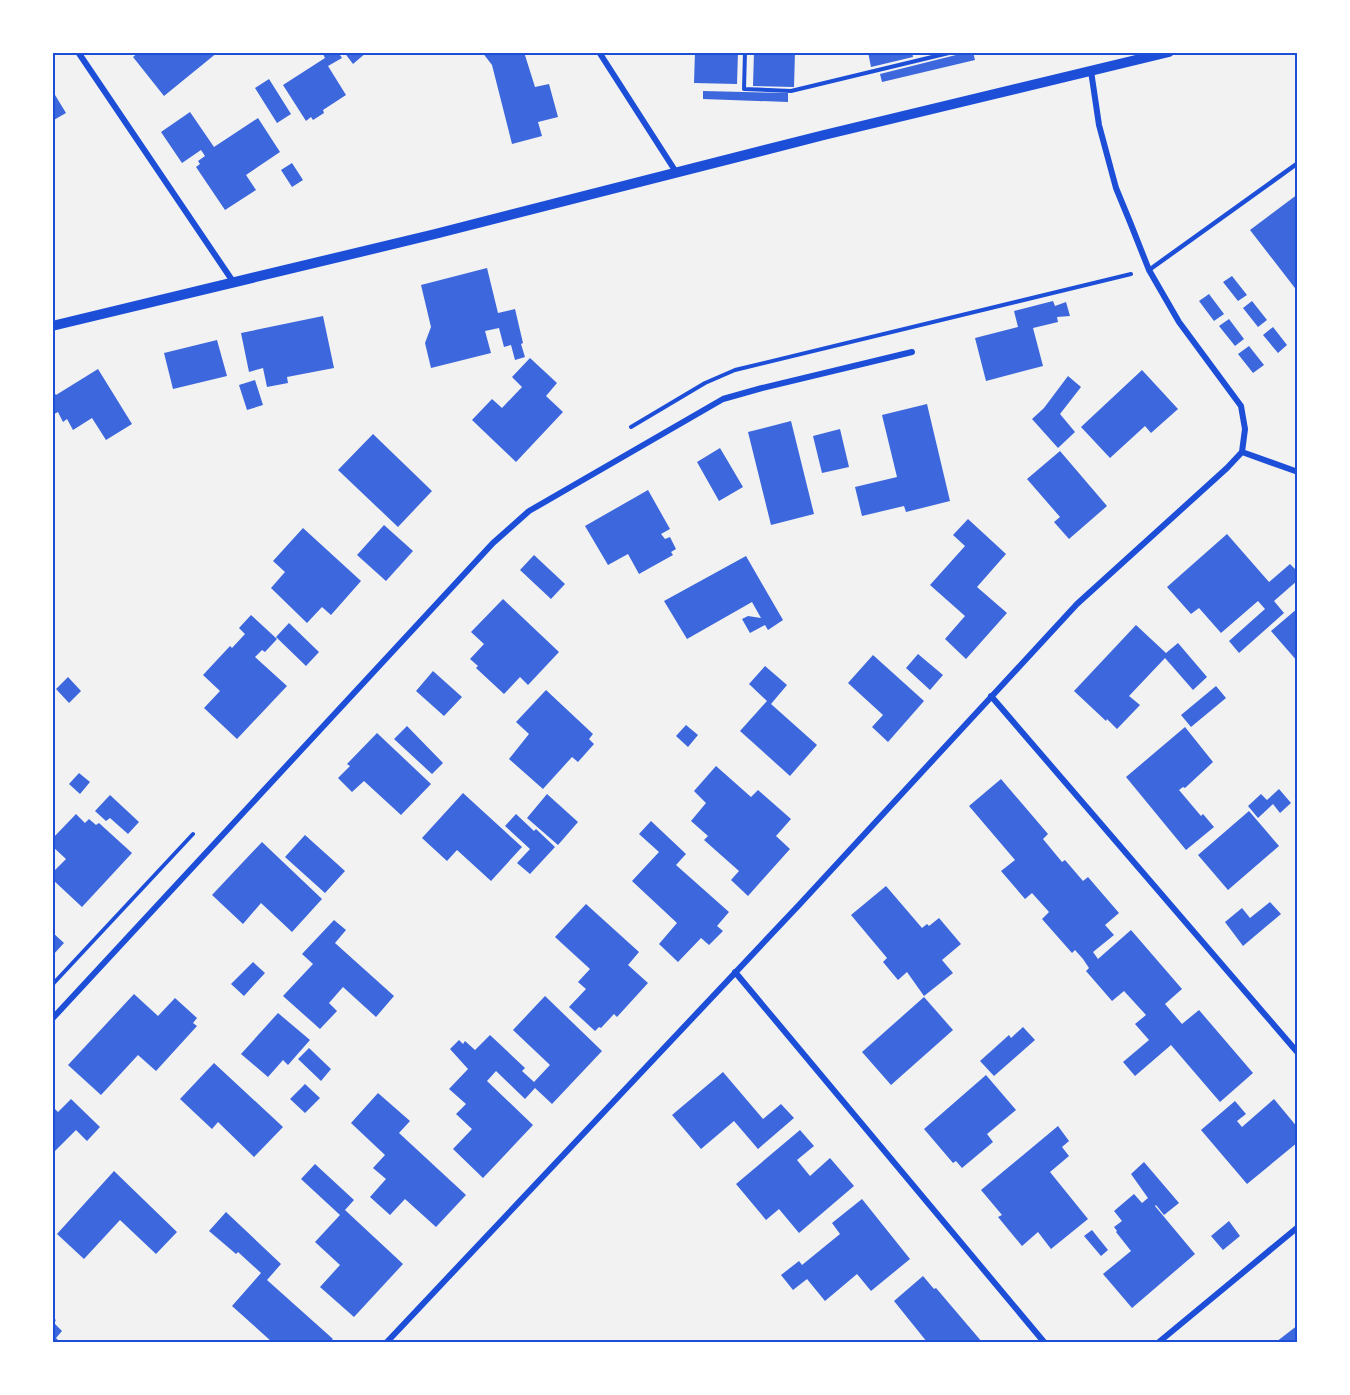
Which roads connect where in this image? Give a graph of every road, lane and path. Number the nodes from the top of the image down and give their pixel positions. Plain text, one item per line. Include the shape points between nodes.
1 (78, 52) edge
2 (599, 52) edge
3 (745, 52) edge
4 (953, 52) edge
5 (1169, 52) edge
6 (1091, 71) junction
7 (1298, 163) edge
8 (676, 172) junction
9 (1149, 270) junction
10 (234, 284) junction
11 (52, 326) edge
12 (912, 352) dead end
13 (624, 430) dead end
14 (1242, 452) junction
15 (1298, 472) edge
16 (991, 696) junction
17 (198, 828) dead end
18 (735, 972) junction
19 (52, 985) edge
20 (52, 1018) edge
21 (1298, 1053) edge
22 (1298, 1227) edge
23 (387, 1342) edge
24 (1044, 1342) edge
25 (1159, 1342) edge

1 - 10 street
2 - 8 street
3 - 4 path via 744,89 792,90
5 - 6 street
6 - 8 street
6 - 9 street via 1099,125 1116,188
7 - 9 lane
8 - 10 street
9 - 13 path via 735,370
9 - 14 street via 1179,322 1240,406 1245,429
10 - 11 street
12 - 20 street via 723,399 529,511 493,543
14 - 15 street
14 - 16 street via 1077,604
16 - 18 street
16 - 21 street
17 - 19 path
18 - 23 street
18 - 24 street
22 - 25 street

